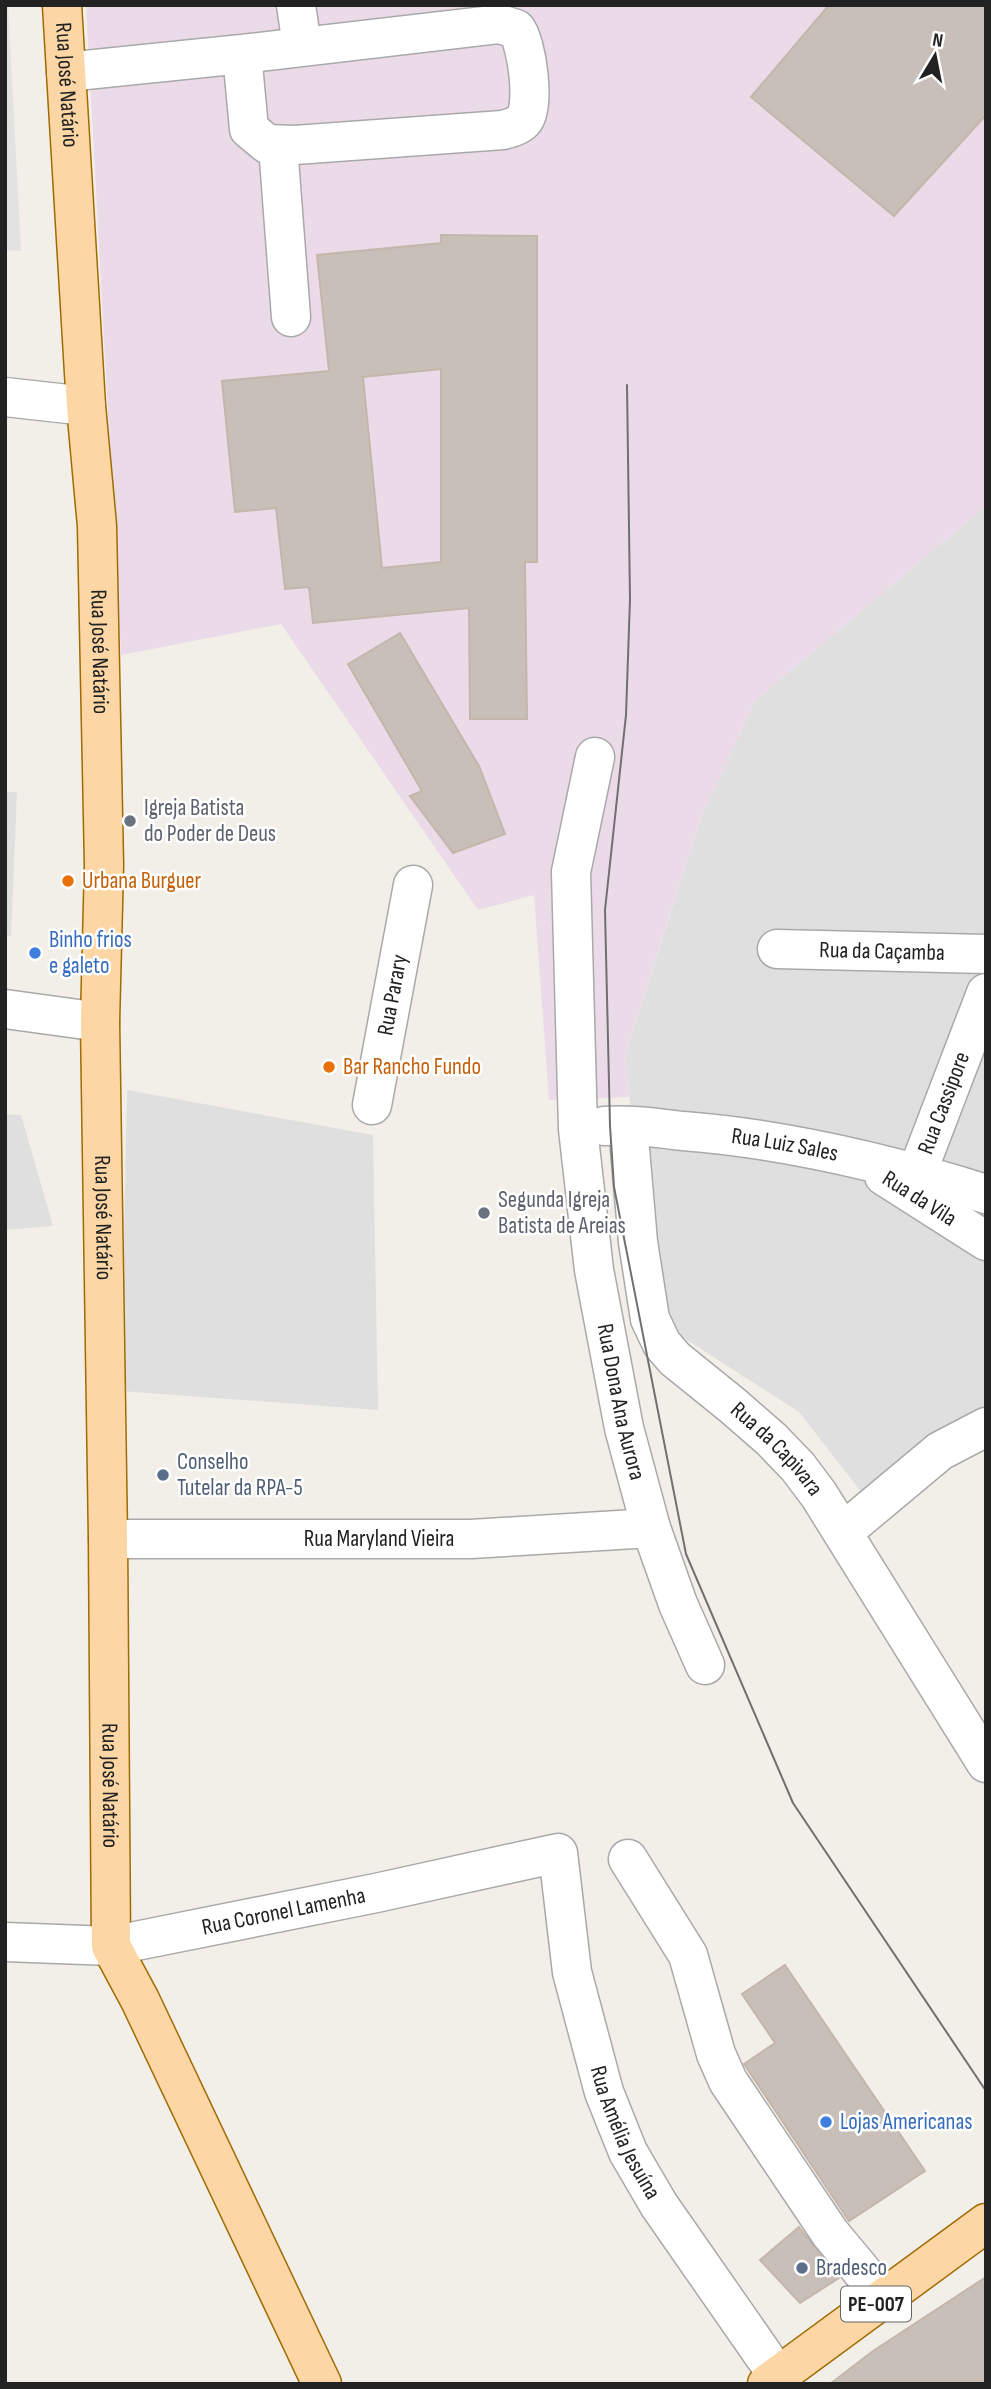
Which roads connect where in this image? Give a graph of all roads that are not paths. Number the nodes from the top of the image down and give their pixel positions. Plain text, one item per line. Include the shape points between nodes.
1 (62, 5) edge
2 (296, 5) edge
3 (302, 46) junction
4 (242, 54) junction
5 (66, 72) junction
6 (278, 146) junction
7 (291, 317) dead end
8 (5, 397) edge
9 (86, 406) junction
10 (595, 757) dead end
11 (413, 885) dead end
12 (777, 949) dead end
13 (986, 954) edge
14 (986, 993) edge
15 (5, 1009) edge
16 (100, 1022) junction
17 (372, 1105) dead end
18 (628, 1126) junction
19 (578, 1129) junction
20 (854, 1157) junction
21 (917, 1173) junction
22 (986, 1194) edge
23 (986, 1241) edge
24 (986, 1427) edge
25 (650, 1528) junction
26 (843, 1532) junction
27 (108, 1539) junction
28 (705, 1665) dead end
29 (986, 1763) edge
30 (558, 1853) joint
31 (628, 1859) dead end
32 (5, 1942) edge
33 (111, 1946) junction
34 (986, 2223) edge
35 (884, 2298) junction
36 (773, 2380) edge
37 (322, 2384) edge

1 - 5 main road, Rua José Natário
2 - 3 street
3 - 4 street
3 - 6 street via 494,23 508,26 516,29 524,43 528,114 523,122 503,130
4 - 5 street
4 - 6 street via 249,130
5 - 9 main road, Rua José Natário
6 - 7 street
8 - 9 street
9 - 16 main road, Rua José Natário via 100,622 104,865
10 - 19 street, Rua Dona Ana Aurora via 571,872
11 - 17 street, Rua Parary
12 - 13 street, Rua da Caçamba
14 - 21 street, Rua Cassipore
15 - 16 street
16 - 27 main road, Rua José Natário
18 - 19 street, Rua Luiz Sales
18 - 20 street, Rua Luiz Sales via 783,1142
18 - 26 street, Rua da Capivara via 650,1319 662,1344 798,1467
19 - 25 street, Rua Dona Ana Aurora via 594,1270 624,1428
20 - 21 street, Rua Luiz Sales
20 - 23 street, Rua da Vila
21 - 22 street, Rua Luiz Sales
24 - 26 street via 940,1451
25 - 27 street, Rua Maryland Vieira via 471,1539
25 - 28 street, Rua Dona Ana Aurora
26 - 29 street, Rua da Capivara
27 - 33 main road, Rua José Natário
30 - 33 street, Rua Coronel Lamenha
30 - 36 street, Rua Amélia Jesuína via 572,1972 604,2092 628,2152
31 - 35 street via 688,1955 716,2054 729,2081 830,2233
32 - 33 street, Rua Coronel Lamenha
33 - 37 main road, Rua José Natário
34 - 35 main road, PE-007
35 - 36 main road, PE-007

